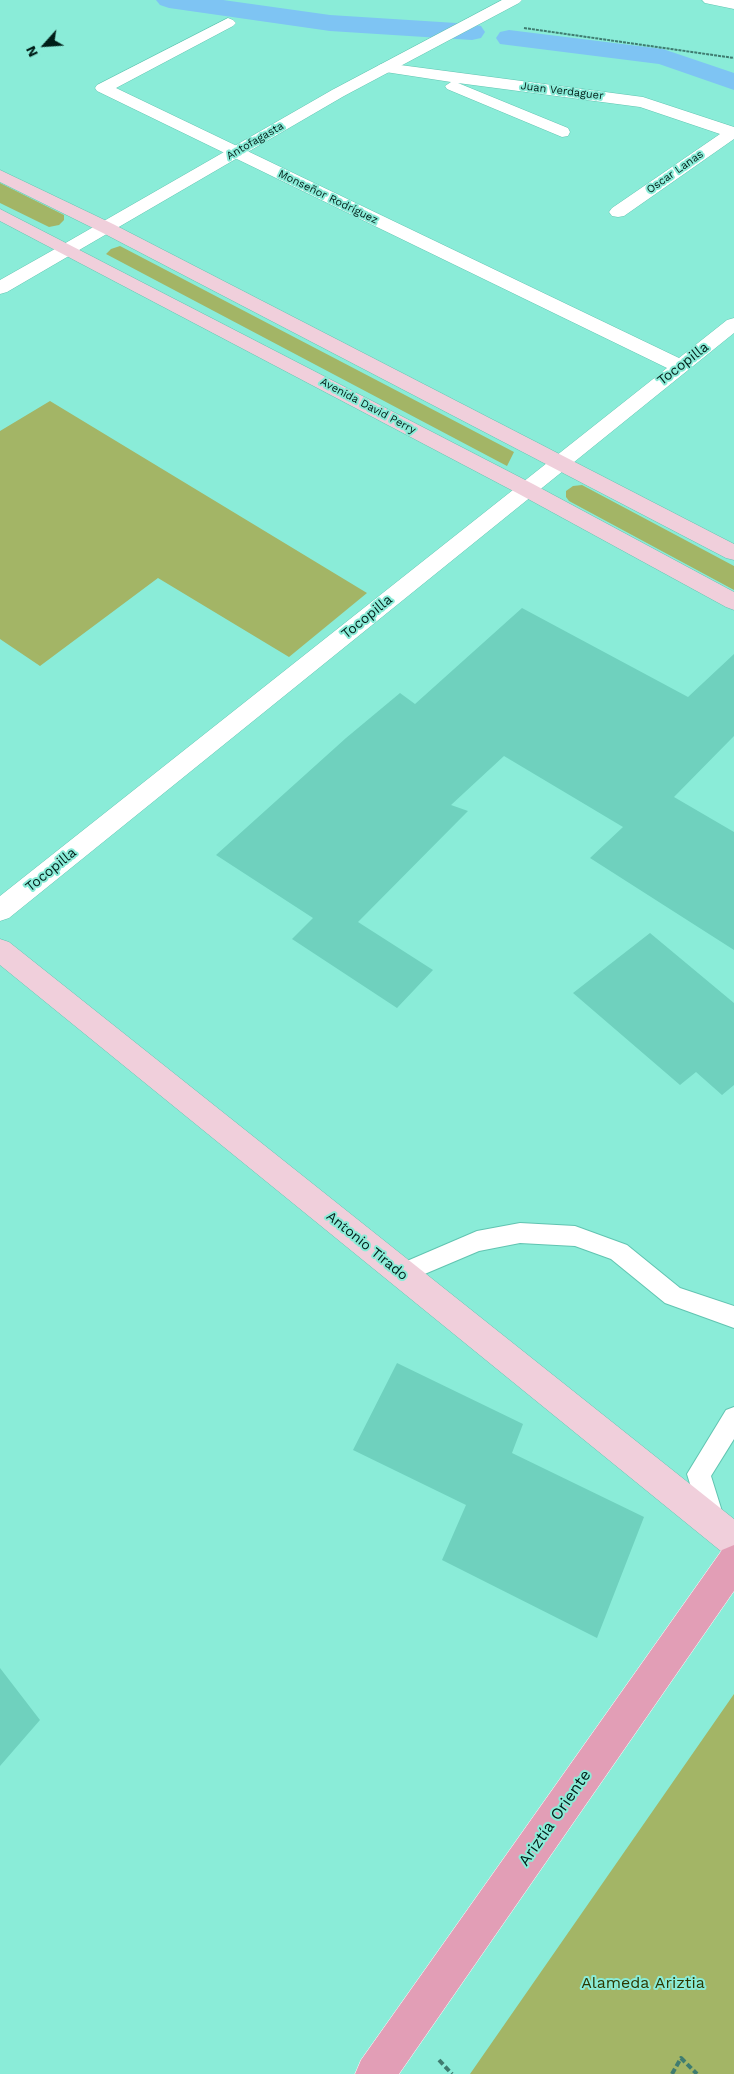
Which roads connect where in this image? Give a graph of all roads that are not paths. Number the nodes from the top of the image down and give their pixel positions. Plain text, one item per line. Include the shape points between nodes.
1 (514, 0) edge
2 (710, 0) edge
3 (734, 4) edge
4 (228, 23) dead end
5 (385, 68) junction
6 (420, 73) junction
7 (562, 132) dead end
8 (733, 133) edge
9 (235, 152) junction
10 (0, 175) edge
11 (618, 212) dead end
12 (0, 214) edge
13 (107, 228) junction
14 (68, 249) junction
15 (0, 288) edge
16 (734, 324) edge
17 (681, 366) junction
18 (560, 462) junction
19 (526, 489) junction
20 (734, 553) edge
21 (734, 602) edge
22 (0, 911) edge
23 (0, 950) edge
24 (401, 1274) junction
25 (734, 1317) edge
26 (734, 1418) edge
27 (724, 1533) edge
28 (734, 1562) edge
29 (375, 2074) edge

1 - 5 street, Antofagasta
2 - 3 street
4 - 9 street, Monseñor Rodríguez via 103,88
5 - 6 street, Juan Verdaguer
5 - 9 street, Antofagasta
6 - 7 street
6 - 8 street, Juan Verdaguer via 643,102
8 - 11 street, Oscar Lanas
9 - 13 street, Antofagasta
9 - 17 street, Monseñor Rodríguez
10 - 13 main road
12 - 14 main road, Avenida David Perry
13 - 14 street, Antofagasta
13 - 18 main road
14 - 15 street, Antofagasta
14 - 19 main road, Avenida David Perry
16 - 17 street, Tocopilla
17 - 18 street, Tocopilla
18 - 19 street, Tocopilla
18 - 20 main road
19 - 21 main road, Avenida David Perry
19 - 22 street, Tocopilla
23 - 24 main road, Antonio Tirado
24 - 25 lane via 477,1242 520,1233 575,1236 619,1252 673,1296
24 - 27 main road, Antonio Tirado
26 - 27 lane via 699,1474
28 - 29 main road, Ariztía Oriente

